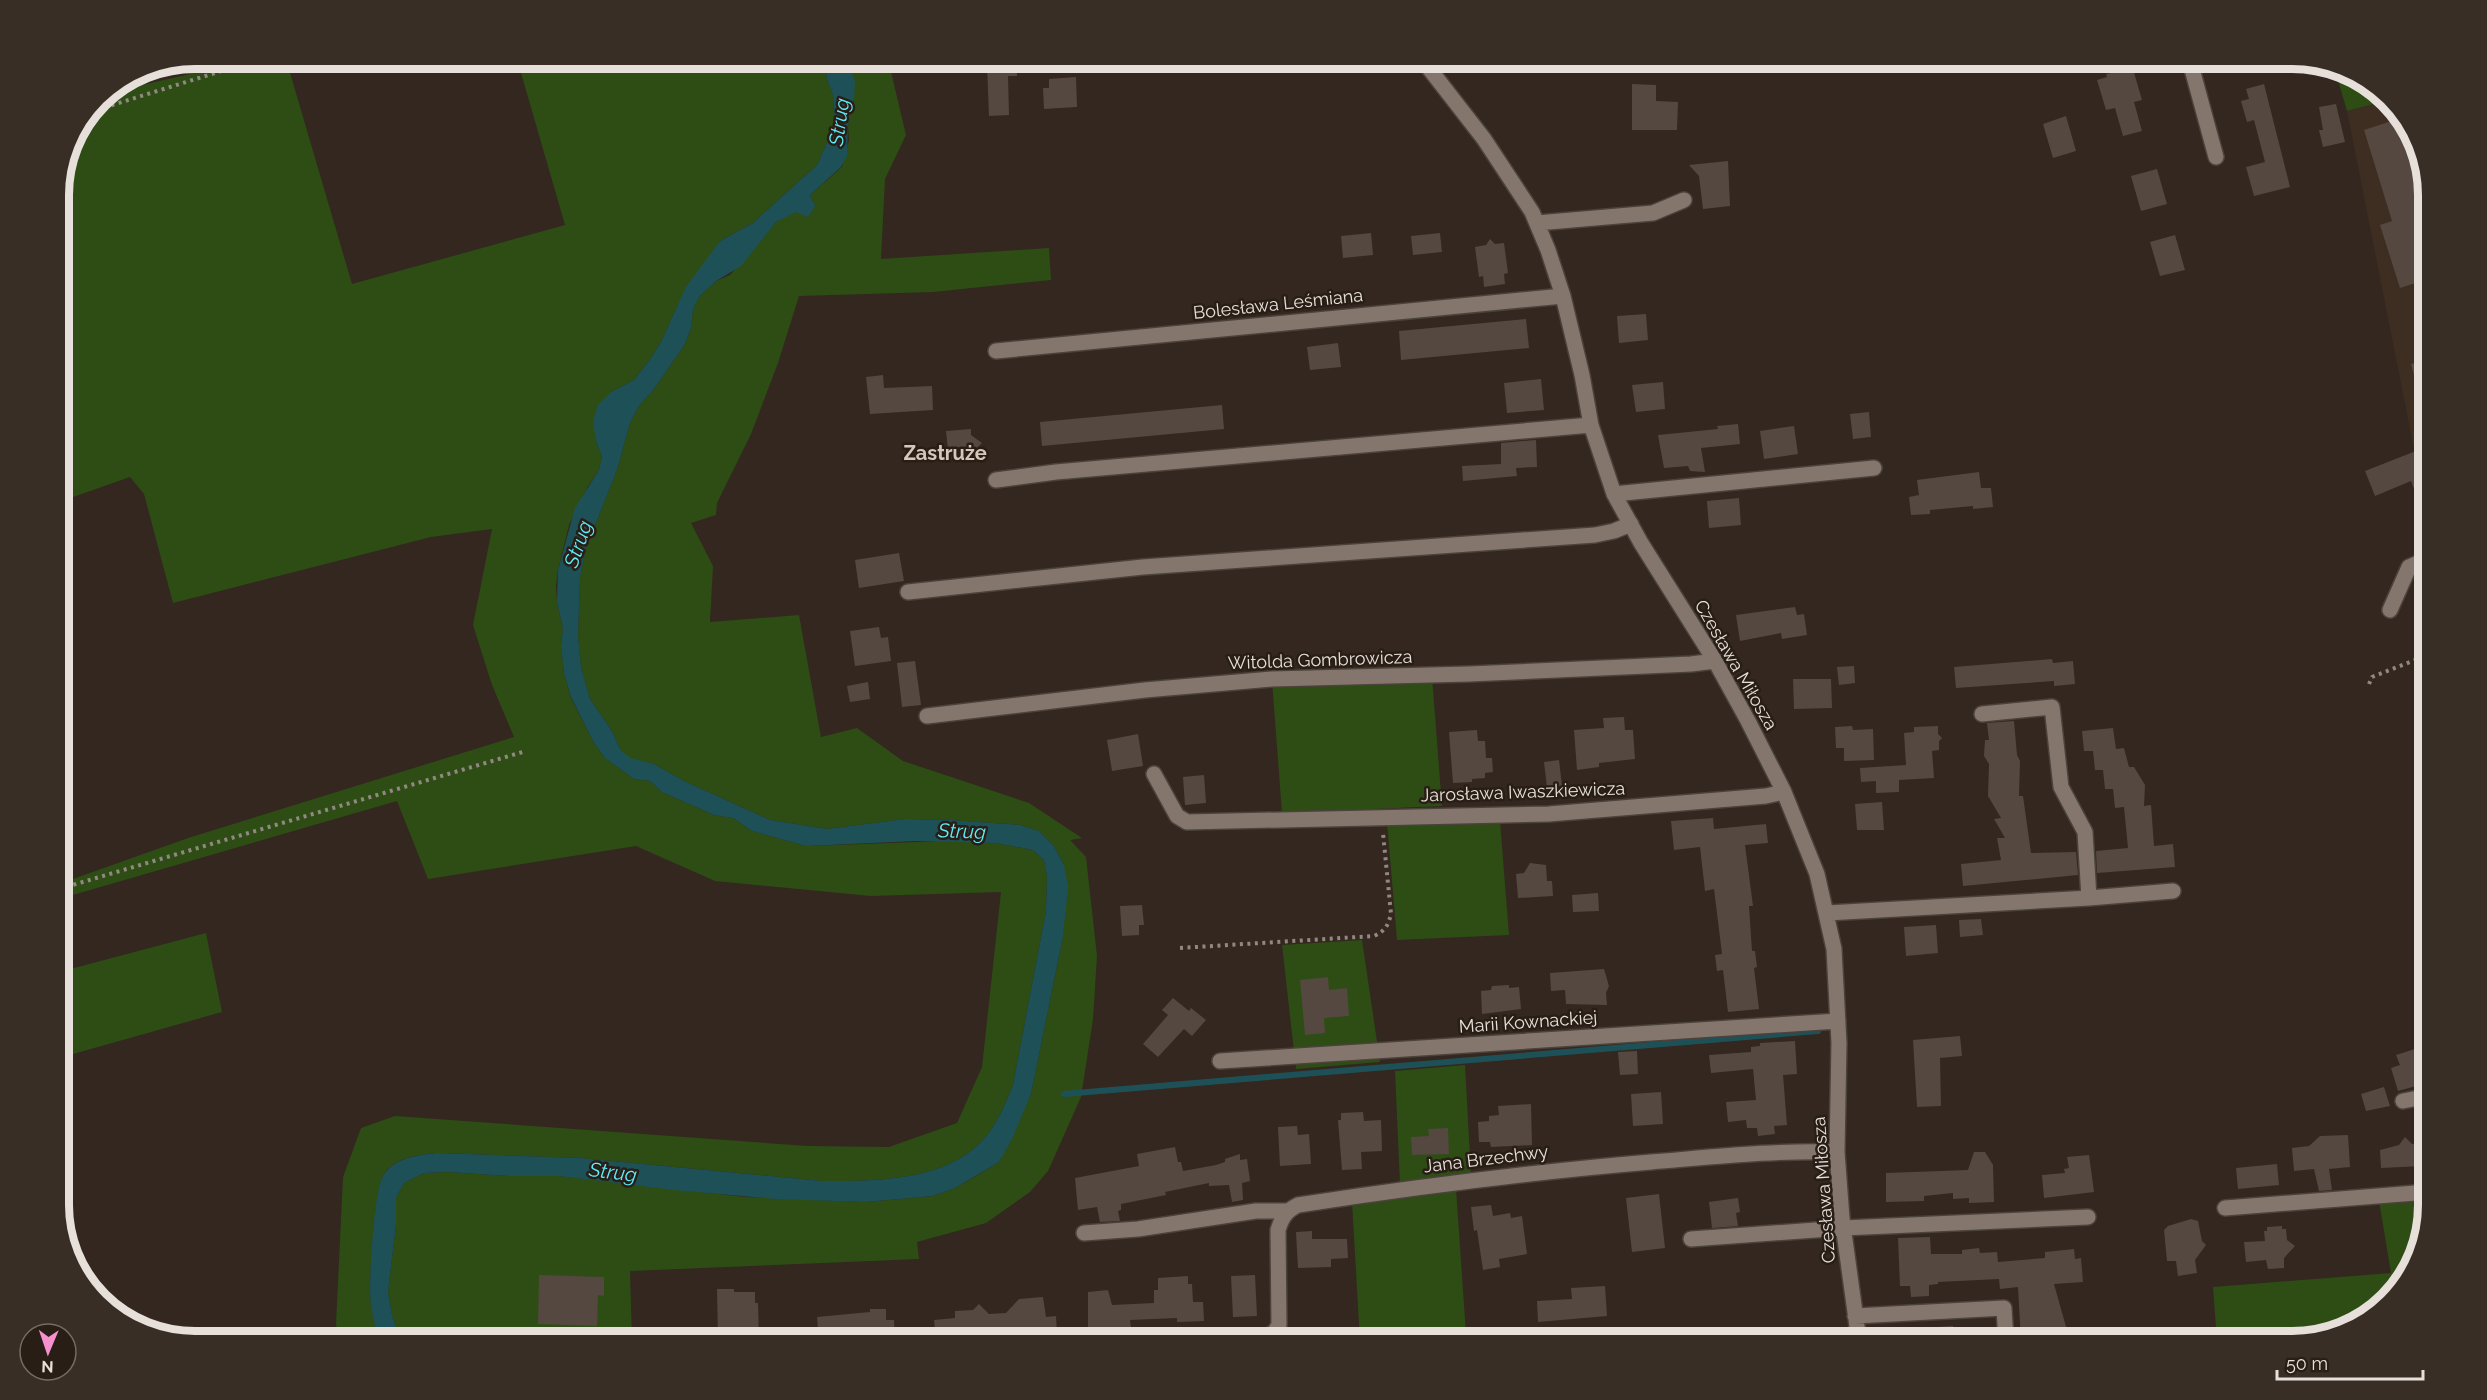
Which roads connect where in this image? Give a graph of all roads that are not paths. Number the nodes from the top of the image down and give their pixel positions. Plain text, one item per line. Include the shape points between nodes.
1 (1429, 69) edge
2 (2192, 69) edge
3 (2216, 157) dead end
4 (1684, 200) dead end
5 (1537, 223) junction
6 (1563, 297) junction
7 (996, 351) dead end
8 (1591, 424) junction
9 (1874, 468) dead end
10 (996, 480) dead end
11 (1614, 494) junction
12 (1631, 524) junction
13 (2418, 563) edge
14 (908, 592) dead end
15 (2390, 610) dead end
16 (1715, 661) junction
17 (1982, 714) dead end
18 (927, 716) dead end
19 (1154, 774) dead end
20 (1784, 792) junction
21 (2173, 891) dead end
22 (2090, 898) junction
23 (1827, 913) junction
24 (1838, 1021) junction
25 (1221, 1061) dead end
26 (2418, 1098) edge
27 (2403, 1101) dead end
28 (1837, 1152) junction
29 (2418, 1193) edge
30 (2225, 1208) dead end
31 (1287, 1211) junction
32 (2088, 1217) dead end
33 (1843, 1228) junction
34 (1084, 1233) dead end
35 (1691, 1239) dead end
36 (1855, 1316) junction
37 (1275, 1331) edge
38 (1857, 1331) edge
39 (2005, 1331) edge

1 - 5 street, Czesława Miłosza via 1490,148
2 - 3 street
4 - 5 street via 1653,213
5 - 6 street, Czesława Miłosza
6 - 7 street, Bolesława Leśmiana
6 - 8 street, Czesława Miłosza
8 - 10 street
8 - 11 street, Czesława Miłosza
9 - 11 street
11 - 12 street, Czesława Miłosza
12 - 14 street via 1595,535 1143,567
12 - 16 street, Czesława Miłosza
13 - 15 street via 2409,567
16 - 18 street, Witolda Gombrowicza via 1469,674 1272,678
16 - 20 street, Czesława Miłosza
17 - 22 street via 2052,707 2061,787 2085,832
19 - 20 street, Jarosława Iwaszkiewicza via 1177,816 1187,822 1549,814
20 - 23 street, Czesława Miłosza via 1817,874
21 - 22 street
22 - 23 street
23 - 24 street, Czesława Miłosza via 1834,949
24 - 25 street, Marii Kownackiej
24 - 28 street, Czesława Miłosza
26 - 27 street
28 - 31 street, Jana Brzechwy via 1731,1155 1468,1180 1298,1206
28 - 33 street, Czesława Miłosza
29 - 30 street
31 - 34 street, Jana Brzechwy via 1256,1211
31 - 37 street via 1276,1243 1279,1325
32 - 33 street
33 - 35 street
33 - 36 street, Czesława Miłosza
36 - 38 street, Czesława Miłosza
36 - 39 street via 2004,1308

